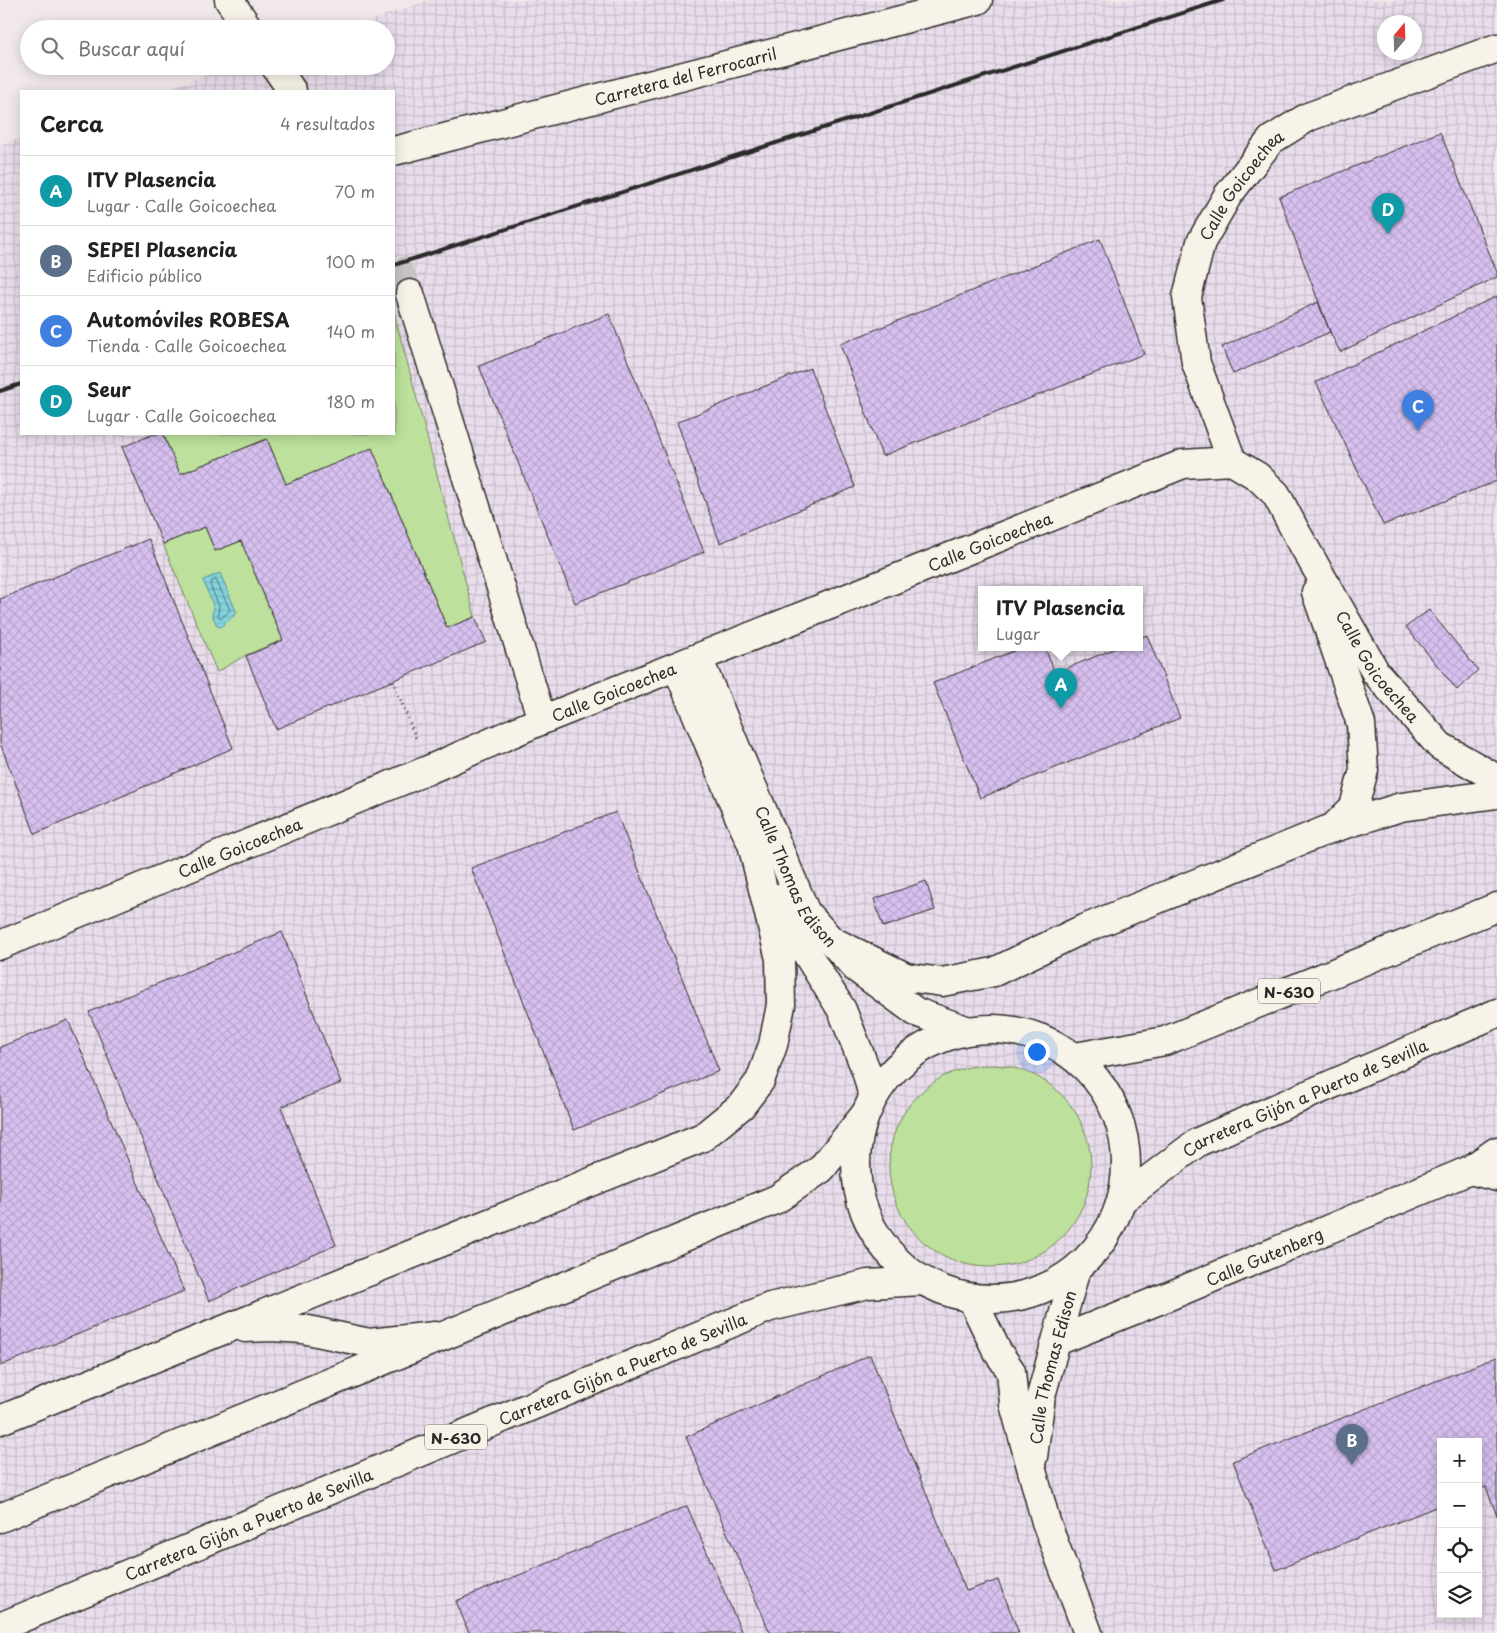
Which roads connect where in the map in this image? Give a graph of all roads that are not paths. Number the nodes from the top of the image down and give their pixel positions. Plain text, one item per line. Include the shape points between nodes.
1 (229, 0) edge
2 (978, 0) edge
3 (243, 20) edge
4 (1497, 48) edge
5 (281, 75) edge
6 (291, 90) edge
7 (395, 151) edge
8 (410, 294) tunnel mouth
9 (1232, 461) junction
10 (1297, 534) junction
11 (688, 663) junction
12 (542, 720) junction
13 (1497, 779) edge
14 (1497, 794) edge
15 (1333, 828) junction
16 (752, 844) junction
17 (1497, 907) edge
18 (830, 940) junction
19 (0, 945) edge
20 (1497, 1013) edge
21 (966, 1030) junction
22 (1075, 1057) junction
23 (868, 1106) junction
24 (1497, 1151) edge
25 (1470, 1170) junction
26 (1497, 1178) edge
27 (1123, 1199) junction
28 (1075, 1272) junction
29 (922, 1281) junction
30 (972, 1299) junction
31 (226, 1329) junction
32 (449, 1334) junction
33 (1057, 1341) junction
34 (0, 1420) edge
35 (0, 1518) edge
36 (1046, 1522) junction
37 (0, 1627) edge
38 (1088, 1633) edge

1 - 3 main road
2 - 7 main road, Carretera del Ferrocarril
4 - 9 main road, Calle Goicoechea via 1308,117 1271,140 1228,196 1201,242 1187,297 1196,363
5 - 6 main road
8 - 12 main road
9 - 10 main road, Calle Goicoechea via 1257,476 1276,494
9 - 11 main road, Calle Goicoechea via 1183,464
10 - 13 main road, Calle Goicoechea via 1376,672 1440,746
10 - 15 main road via 1361,724 1364,770 1354,807
11 - 12 main road, Calle Goicoechea
11 - 16 main road, Calle Thomas Edison
11 - 18 main road, Calle Thomas Edison via 806,913
12 - 19 main road, Calle Goicoechea
14 - 15 main road via 1401,807
15 - 18 main road via 1079,931 994,972 942,982 906,977
16 - 23 main road, Calle Thomas Edison via 792,930 842,1010 866,1070
16 - 31 main road via 780,959 781,1005 773,1045 760,1081 741,1106 703,1137
17 - 22 main road, N-630 via 1165,1041
18 - 21 main road, Calle Thomas Edison via 856,968 916,1012
20 - 27 main road, Carretera Gijón a Puerto de Sevilla / N-630 via 1198,1142
21 - 22 main road, N-630 via 1014,1031 1042,1038
21 - 23 main road, N-630 via 929,1043 897,1065
22 - 27 main road, N-630 via 1103,1086 1120,1122 1128,1160
23 - 29 main road, N-630 via 854,1163 862,1210 886,1250
23 - 32 main road, N-630 via 822,1168 777,1199
24 - 25 main road, Calle Gutenberg
25 - 26 main road
25 - 33 main road, Calle Gutenberg
27 - 28 main road, N-630 via 1105,1239
28 - 30 main road, N-630 via 1044,1290 1008,1299
28 - 33 main road, Calle Thomas Edison
29 - 30 main road, N-630 via 946,1293
29 - 37 main road, Carretera Gijón a Puerto de Sevilla / N-630 via 868,1284 770,1307
30 - 36 main road, Calle Thomas Edison via 997,1351 1011,1371 1014,1404
31 - 32 main road via 303,1328 369,1343
31 - 34 main road
32 - 35 main road, N-630
33 - 36 main road, Calle Thomas Edison via 1041,1396 1033,1460
36 - 38 main road, Calle Thomas Edison

